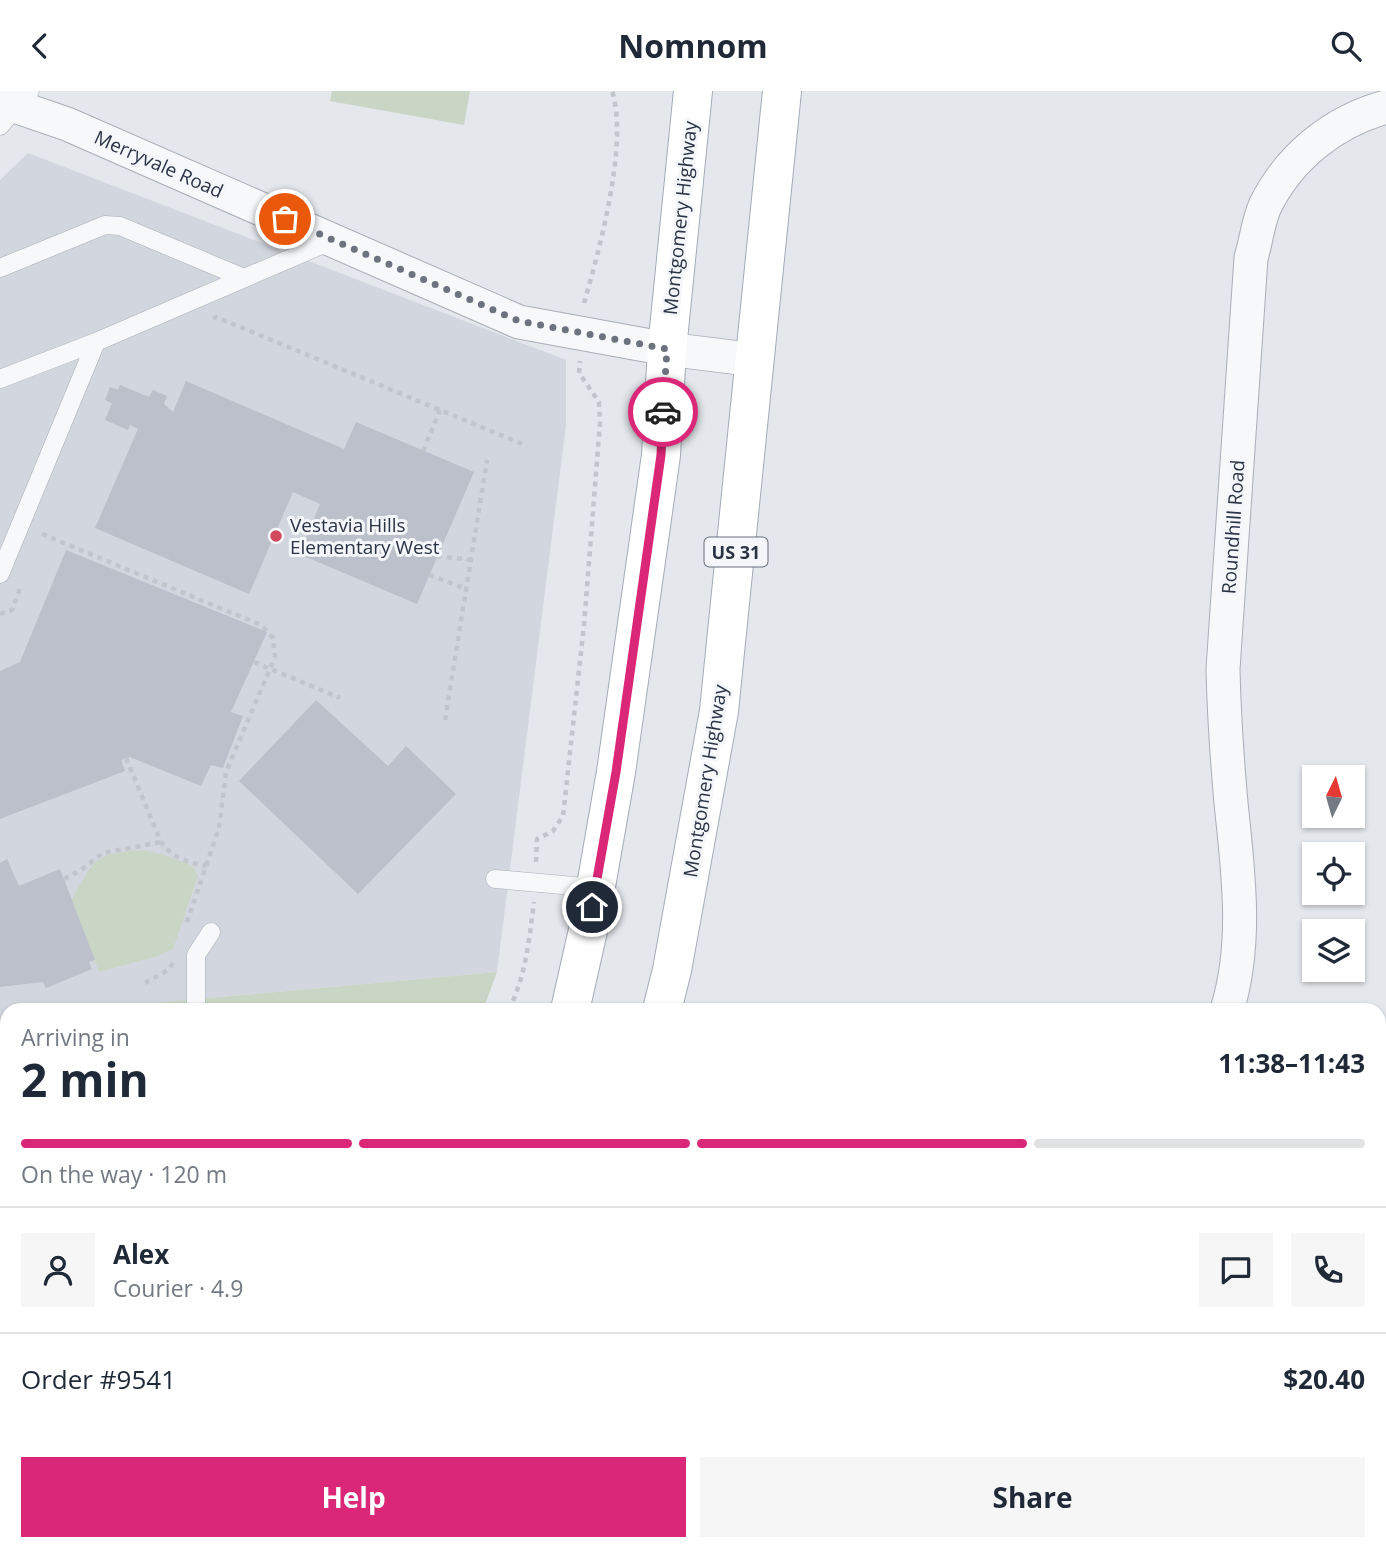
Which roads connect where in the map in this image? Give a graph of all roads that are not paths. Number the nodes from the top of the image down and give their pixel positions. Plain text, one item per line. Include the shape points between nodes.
1 (693, 91) edge
2 (782, 91) edge
3 (12, 106) edge
4 (1386, 107) edge
5 (333, 240) junction
6 (0, 268) edge
7 (244, 278) junction
8 (96, 342) junction
9 (667, 349) junction
10 (756, 360) junction
11 (0, 379) edge
12 (0, 574) edge
13 (495, 879) dead end
14 (596, 888) junction
15 (211, 932) dead end
16 (196, 1003) edge
17 (571, 1003) edge
18 (664, 1003) edge
19 (1228, 1003) edge

1 - 9 main road, Montgomery Highway
2 - 10 main road, Montgomery Highway / US 31
3 - 5 street, Merryvale Road via 67,124
4 - 19 street, Roundhill Road via 1327,132 1288,170 1265,208 1251,258 1223,669 1240,942
5 - 7 lane
5 - 9 street, Merryvale Road via 519,321
6 - 7 lane via 105,225 120,226
7 - 8 lane
8 - 11 lane
8 - 12 lane
9 - 10 street, Merryvale Road
9 - 14 main road, Montgomery Highway via 661,455
10 - 18 main road, Montgomery Highway / US 31 via 719,711
13 - 14 lane
14 - 17 main road, Montgomery Highway
15 - 16 lane via 196,955

